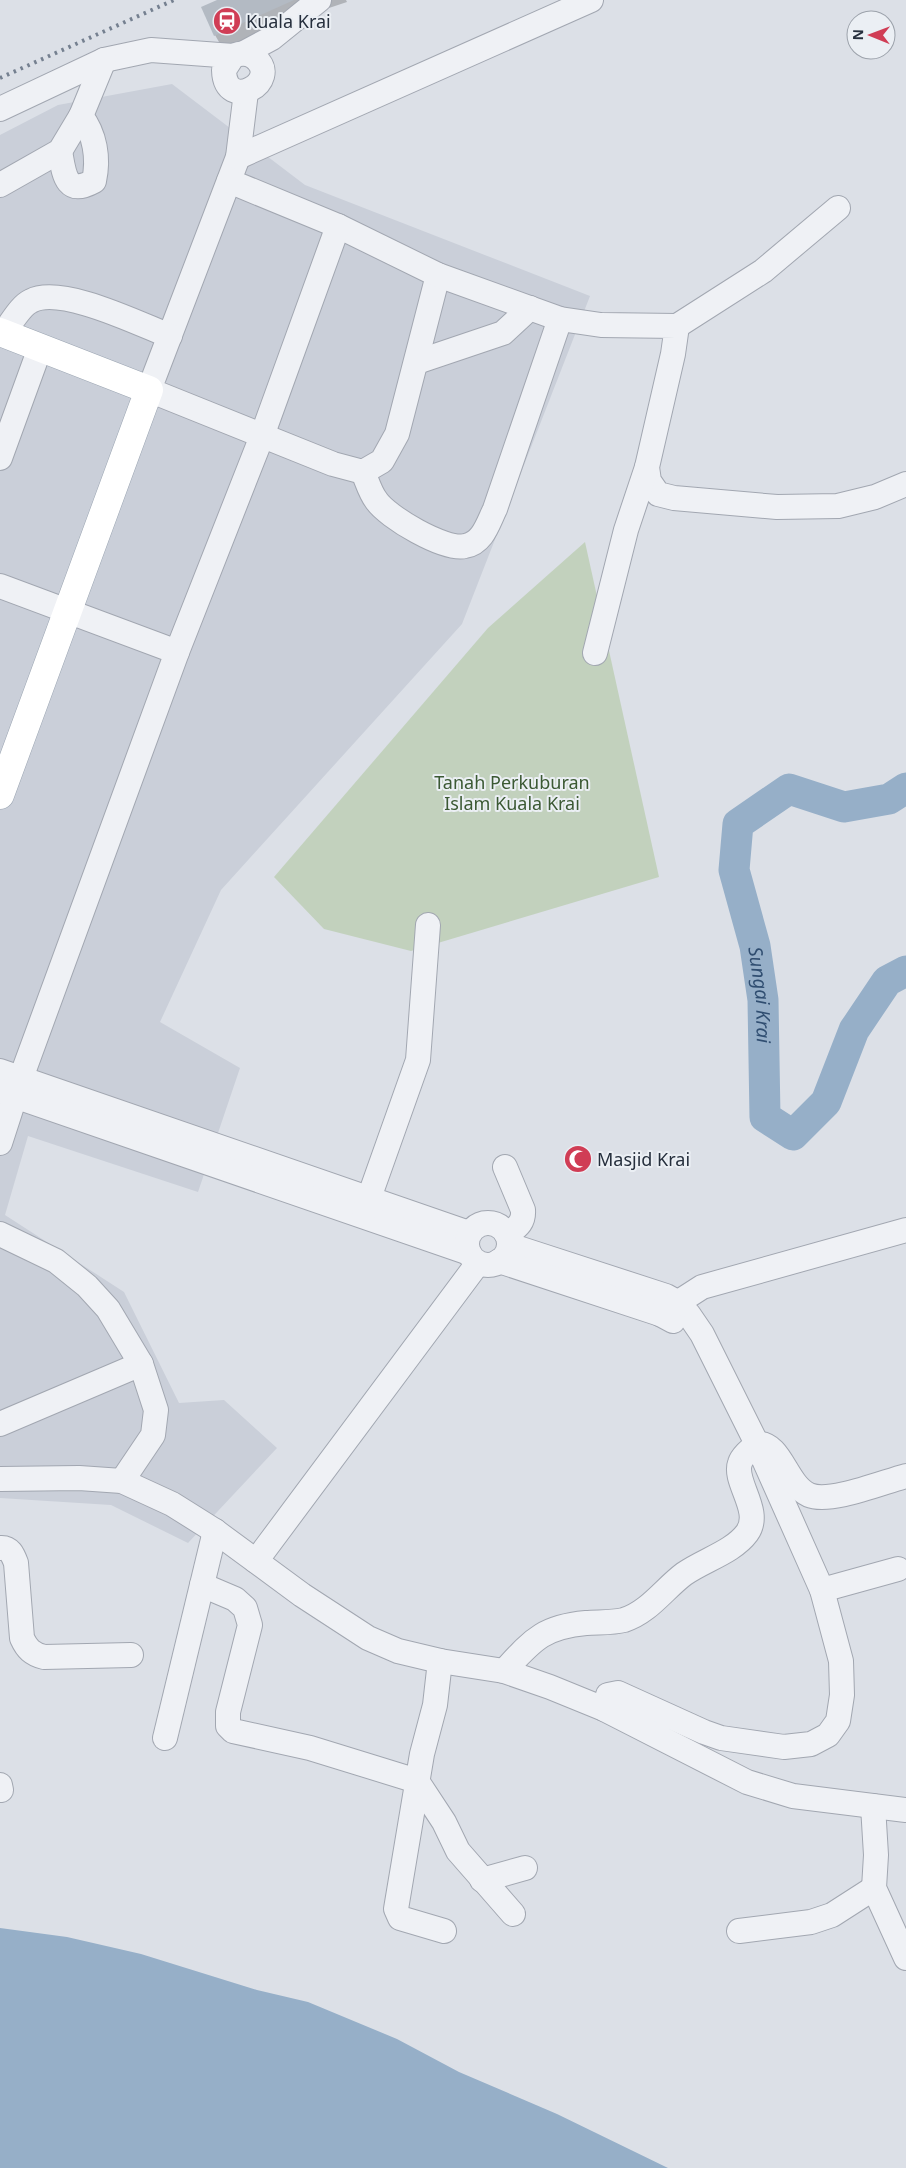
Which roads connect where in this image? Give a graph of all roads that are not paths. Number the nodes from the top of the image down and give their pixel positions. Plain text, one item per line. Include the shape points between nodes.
1 (319, 0) edge
2 (591, 0) edge
3 (104, 60) junction
4 (239, 71) junction
5 (0, 109) edge
6 (81, 116) junction
7 (240, 148) junction
8 (60, 151) junction
9 (229, 181) junction
10 (0, 185) edge
11 (838, 208) dead end
12 (338, 226) junction
13 (438, 275) junction
14 (530, 308) junction
15 (560, 319) junction
16 (677, 326) junction
17 (2, 333) edge
18 (170, 336) junction
19 (40, 348) junction
20 (417, 362) junction
21 (149, 390) junction
22 (262, 436) junction
23 (0, 458) edge
24 (647, 467) junction
25 (363, 472) junction
26 (906, 484) edge
27 (0, 586) edge
28 (69, 612) junction
29 (177, 652) junction
30 (595, 653) dead end
31 (0, 795) edge
32 (428, 925) dead end
33 (9, 1084) edge
34 (0, 1143) edge
35 (505, 1167) dead end
36 (366, 1207) junction
37 (906, 1230) edge
38 (0, 1234) edge
39 (489, 1248) junction
40 (668, 1308) junction
41 (141, 1364) junction
42 (0, 1424) edge
43 (757, 1444) junction
44 (906, 1476) edge
45 (0, 1479) edge
46 (122, 1481) junction
47 (215, 1531) junction
48 (0, 1548) edge
49 (256, 1561) junction
50 (898, 1569) dead end
51 (202, 1585) junction
52 (822, 1590) junction
53 (131, 1655) dead end
54 (440, 1661) junction
55 (504, 1671) junction
56 (604, 1709) junction
57 (165, 1738) dead end
58 (418, 1782) junction
59 (0, 1785) edge
60 (0, 1790) edge
61 (873, 1806) junction
62 (906, 1810) edge
63 (524, 1868) dead end
64 (482, 1880) junction
65 (874, 1888) junction
66 (513, 1914) dead end
67 (444, 1931) dead end
68 (739, 1931) dead end
69 (906, 1958) edge

1 - 4 street via 272,38
2 - 7 street
3 - 4 street via 151,50 192,54
3 - 5 street
3 - 6 street
4 - 7 street
6 - 8 street
6 - 8 street via 95,144 97,170 94,181 84,187 72,185 65,178
7 - 9 street
8 - 10 street
9 - 12 street
9 - 18 street
11 - 16 street via 763,271
12 - 13 street
12 - 22 street
13 - 14 street
13 - 20 street
14 - 15 street
14 - 20 street via 503,333
15 - 16 street via 601,325
15 - 25 street via 495,509 481,538 465,546 444,544 392,517 376,500
16 - 24 street via 674,354
17 - 18 street via 30,301 46,297 75,300
17 - 19 main road
18 - 21 street
19 - 21 main road
19 - 23 street
20 - 25 street via 397,434 382,461
21 - 22 street
21 - 28 main road
22 - 25 street via 333,464
22 - 29 street
24 - 26 street via 649,481 658,494 777,507 838,506
24 - 30 street via 626,530
27 - 28 street
28 - 29 street
28 - 31 main road
29 - 33 street
32 - 36 street via 418,1060
33 - 34 street
33 - 36 street
35 - 39 street via 524,1217 521,1224
36 - 39 street
37 - 40 street via 702,1287
38 - 41 street via 56,1261 87,1286 108,1309
39 - 40 street
39 - 49 street
40 - 43 street via 702,1334
41 - 42 street
41 - 46 street via 156,1410 153,1434
43 - 44 street via 770,1446 801,1490 810,1495 837,1495
43 - 52 street
43 - 55 street via 740,1461 738,1470 750,1503 748,1532 684,1575 648,1607 623,1620 553,1628 533,1640
45 - 46 street
46 - 47 street via 172,1504
47 - 49 street
47 - 51 street
48 - 53 street via 12,1552 16,1563 22,1638 34,1655
49 - 54 street via 368,1638 398,1651
50 - 52 street
51 - 57 street
51 - 58 street via 235,1599 245,1608 250,1625 228,1712 228,1726 233,1731 310,1748
52 - 56 street via 841,1661 842,1695 838,1721 828,1735 811,1744 784,1747 721,1738 613,1693 606,1699
54 - 55 street
54 - 58 street via 435,1705
55 - 56 street
56 - 61 street via 746,1782 793,1796
58 - 64 street via 458,1851
58 - 67 street via 397,1914 408,1922
59 - 60 street
61 - 62 street
61 - 65 street
63 - 64 street
64 - 66 street
65 - 68 street via 832,1915 811,1922
65 - 69 street

